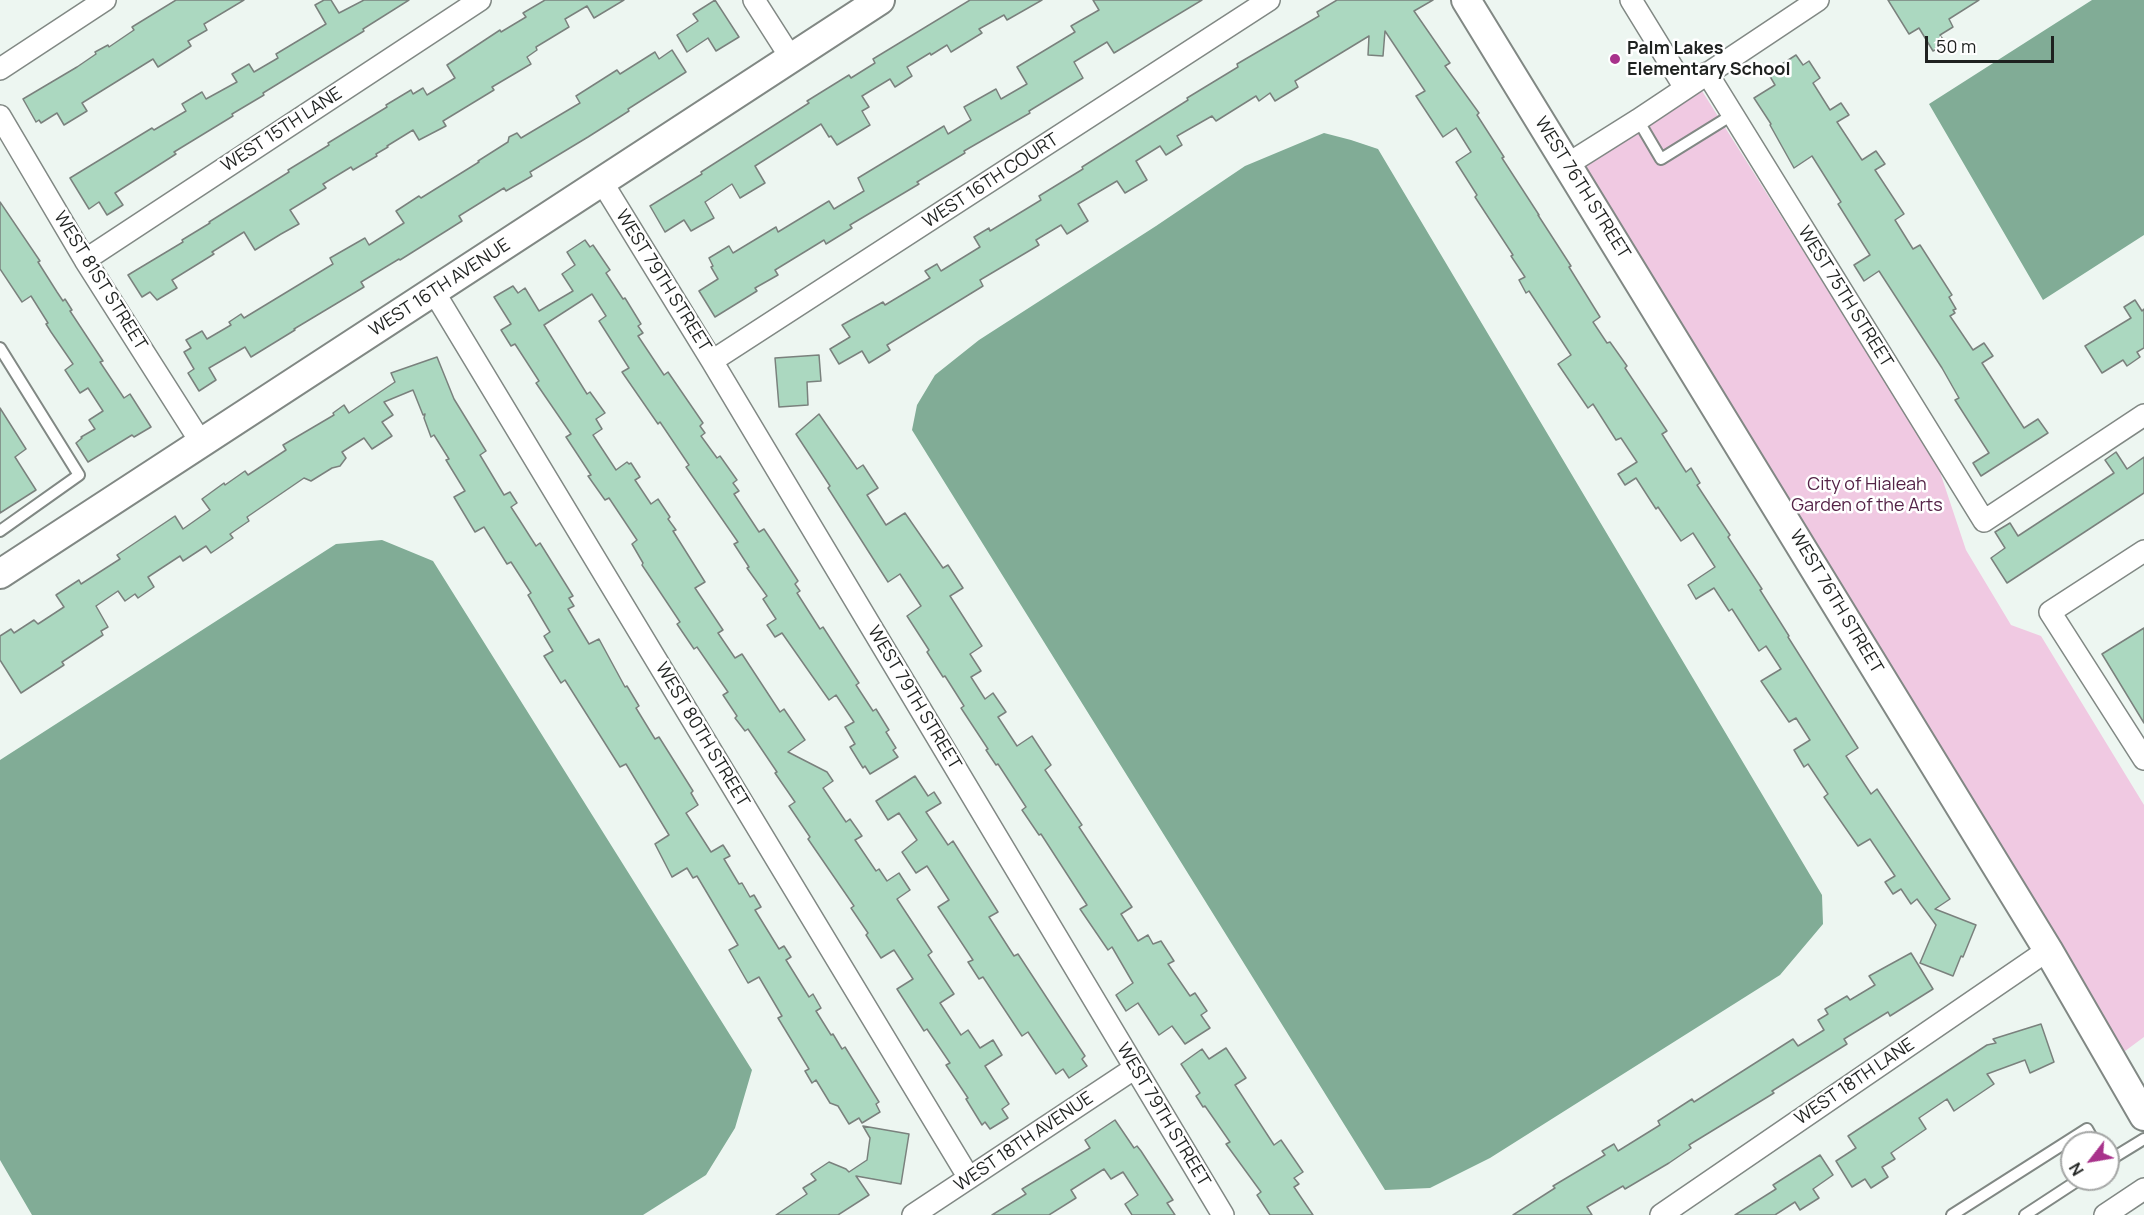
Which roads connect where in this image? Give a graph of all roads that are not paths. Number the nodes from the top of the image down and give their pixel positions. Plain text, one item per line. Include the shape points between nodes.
1 (105, 0) edge
2 (480, 0) edge
3 (754, 0) edge
4 (880, 0) edge
5 (1269, 0) edge
6 (1466, 0) edge
7 (1631, 0) edge
8 (1818, 0) edge
9 (790, 58) junction
10 (0, 69) edge
11 (1707, 73) junction
12 (1685, 88) junction
13 (1732, 115) junction
14 (0, 116) edge
15 (1638, 120) junction
16 (1569, 164) junction
17 (602, 182) junction
18 (85, 260) junction
19 (434, 292) junction
20 (0, 348) edge
21 (712, 361) junction
22 (2144, 415) edge
23 (202, 444) junction
24 (0, 531) edge
25 (2144, 551) edge
26 (0, 574) edge
27 (2144, 759) edge
28 (2048, 950) junction
29 (1135, 1068) junction
30 (2144, 1116) edge
31 (2144, 1139) edge
32 (2060, 1146) edge
33 (2120, 1154) edge
34 (969, 1178) junction
35 (2144, 1189) edge
36 (2062, 1191) edge
37 (2128, 1208) edge
38 (914, 1215) edge
39 (1222, 1215) edge
40 (1661, 1215) edge
41 (1952, 1215) edge
42 (2025, 1215) edge
43 (2105, 1215) edge

1 - 10 street
2 - 18 street, WEST 15TH LANE
3 - 9 street
4 - 9 street, WEST 16TH AVENUE
5 - 21 street, WEST 16TH COURT
6 - 16 street, WEST 76TH STREET
7 - 12 street
8 - 11 street
9 - 17 street, WEST 16TH AVENUE
11 - 12 street
11 - 13 street, WEST 75TH STREET
12 - 15 street
13 - 15 lane via 1661,159
13 - 22 street, WEST 75TH STREET via 1984,521
14 - 18 street, WEST 81ST STREET
15 - 16 street
16 - 28 street, WEST 76TH STREET
17 - 19 street, WEST 16TH AVENUE
17 - 21 street, WEST 79TH STREET
18 - 23 street, WEST 81ST STREET
19 - 23 street, WEST 16TH AVENUE
19 - 34 street, WEST 80TH STREET
20 - 24 lane via 79,475
21 - 29 street, WEST 79TH STREET
23 - 26 street, WEST 16TH AVENUE
25 - 27 street via 2050,612
28 - 30 street, WEST 76TH STREET
28 - 40 street, WEST 18TH LANE
29 - 34 street, WEST 18TH AVENUE
29 - 39 street, WEST 79TH STREET
31 - 33 lane
32 - 41 lane
34 - 38 street, WEST 18TH AVENUE
35 - 37 street
36 - 42 lane
37 - 43 street

